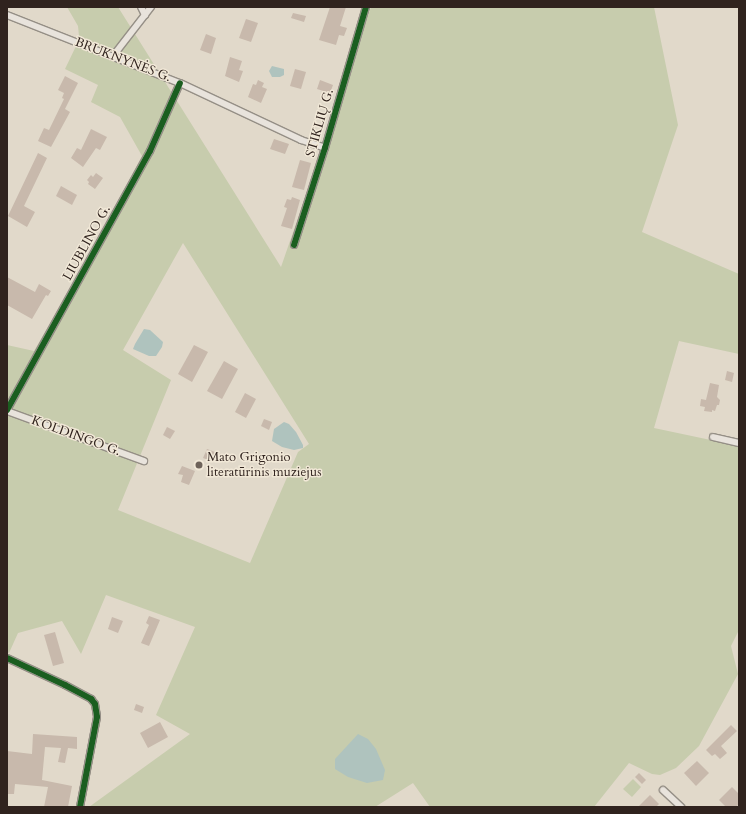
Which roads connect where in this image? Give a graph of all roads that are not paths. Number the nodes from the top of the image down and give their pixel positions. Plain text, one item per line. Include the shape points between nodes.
1 (141, 7) edge
2 (150, 7) edge
3 (366, 7) edge
4 (7, 15) edge
5 (145, 15) junction
6 (112, 56) junction
7 (180, 82) junction
8 (325, 148) junction
9 (294, 245) dead end
10 (7, 410) edge
11 (714, 437) dead end
12 (739, 444) edge
13 (144, 461) dead end
14 (7, 658) edge
15 (663, 790) dead end
16 (80, 807) edge
17 (681, 807) edge

1 - 5 street
2 - 5 street
3 - 8 street, STIKLIŲ G.
4 - 6 street, BRUKNYNĖS G.
5 - 6 street
6 - 7 street, BRUKNYNĖS G.
7 - 8 street, BRUKNYNĖS G. via 301,140
7 - 10 street, LIUBLINO G. via 150,151
8 - 9 street, STIKLIŲ G.
10 - 13 street, KOLDINGO G.
11 - 12 street
14 - 16 street via 65,685 91,699 95,704 97,717
15 - 17 street

